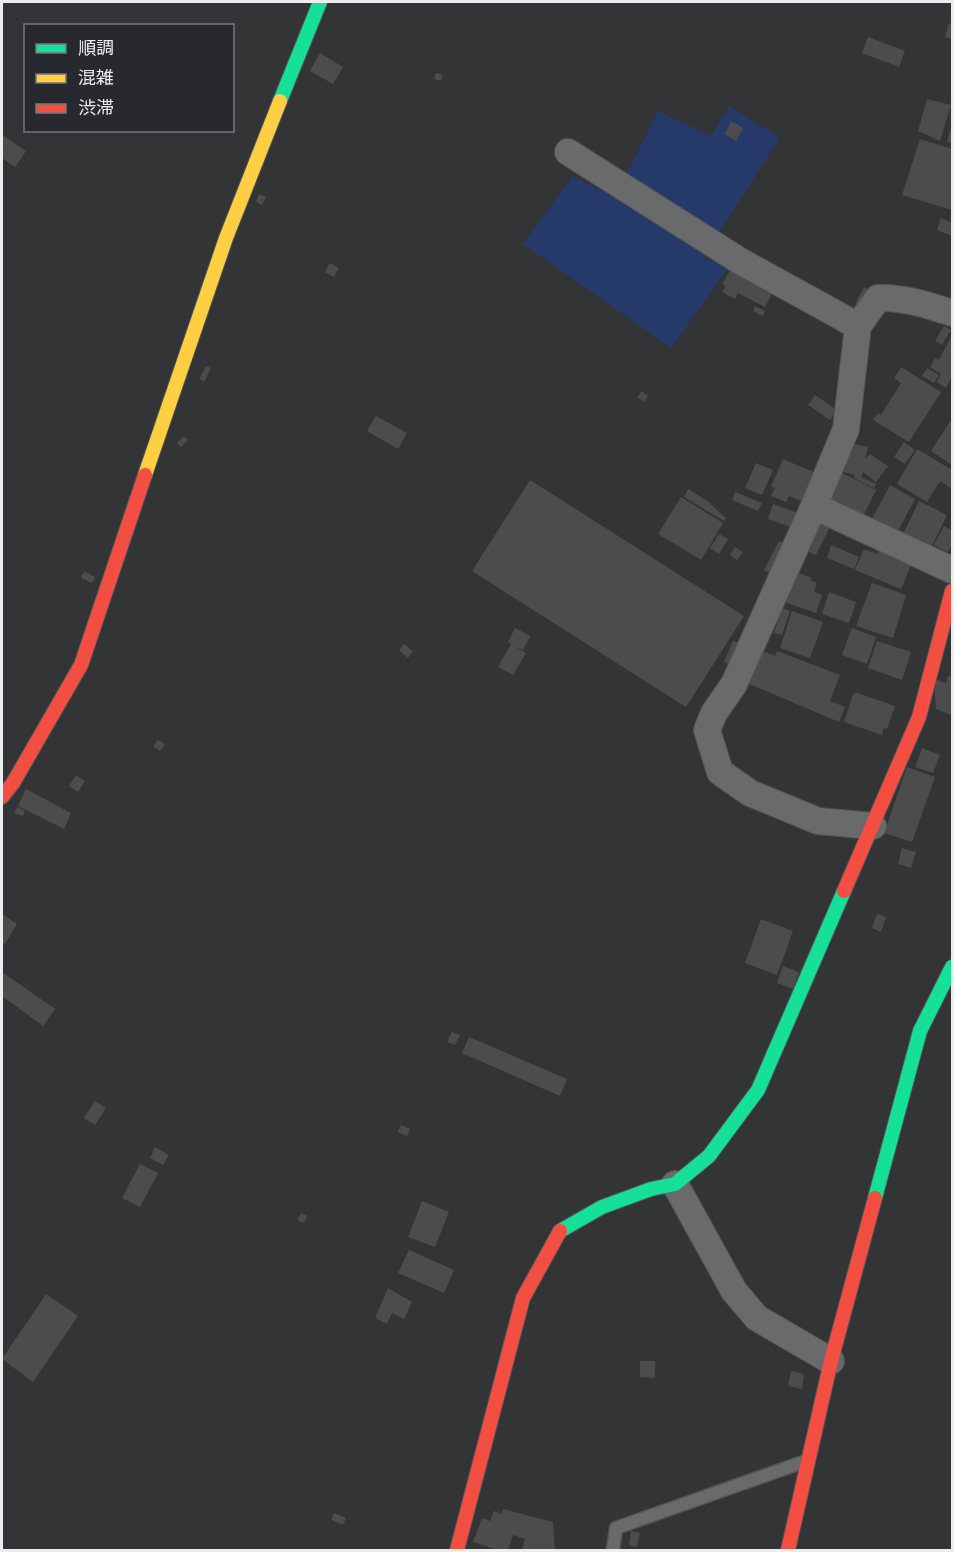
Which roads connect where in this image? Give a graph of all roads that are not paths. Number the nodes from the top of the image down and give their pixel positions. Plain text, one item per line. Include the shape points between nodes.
1 (320, 2) edge
2 (568, 152) dead end
3 (952, 313) edge
4 (858, 326) junction
5 (814, 506) junction
6 (952, 570) edge
7 (952, 591) edge
8 (2, 797) edge
9 (873, 825) junction
10 (952, 967) edge
11 (675, 1184) junction
12 (831, 1361) junction
13 (809, 1460) junction
14 (457, 1551) edge
15 (613, 1551) edge
16 (788, 1551) edge

1 - 8 street via 226,238 81,665 14,783
2 - 4 street via 740,261
3 - 4 street via 890,297 878,298
4 - 5 street via 846,429
5 - 6 street
5 - 9 street via 734,684 707,730 720,772 750,793 819,821
7 - 9 street via 919,717
9 - 11 street via 758,1090 709,1156
10 - 12 street via 920,1031
11 - 12 street via 734,1291 758,1318
11 - 14 street via 602,1207 561,1229 523,1298
12 - 13 street
13 - 15 lane via 616,1528
13 - 16 street

